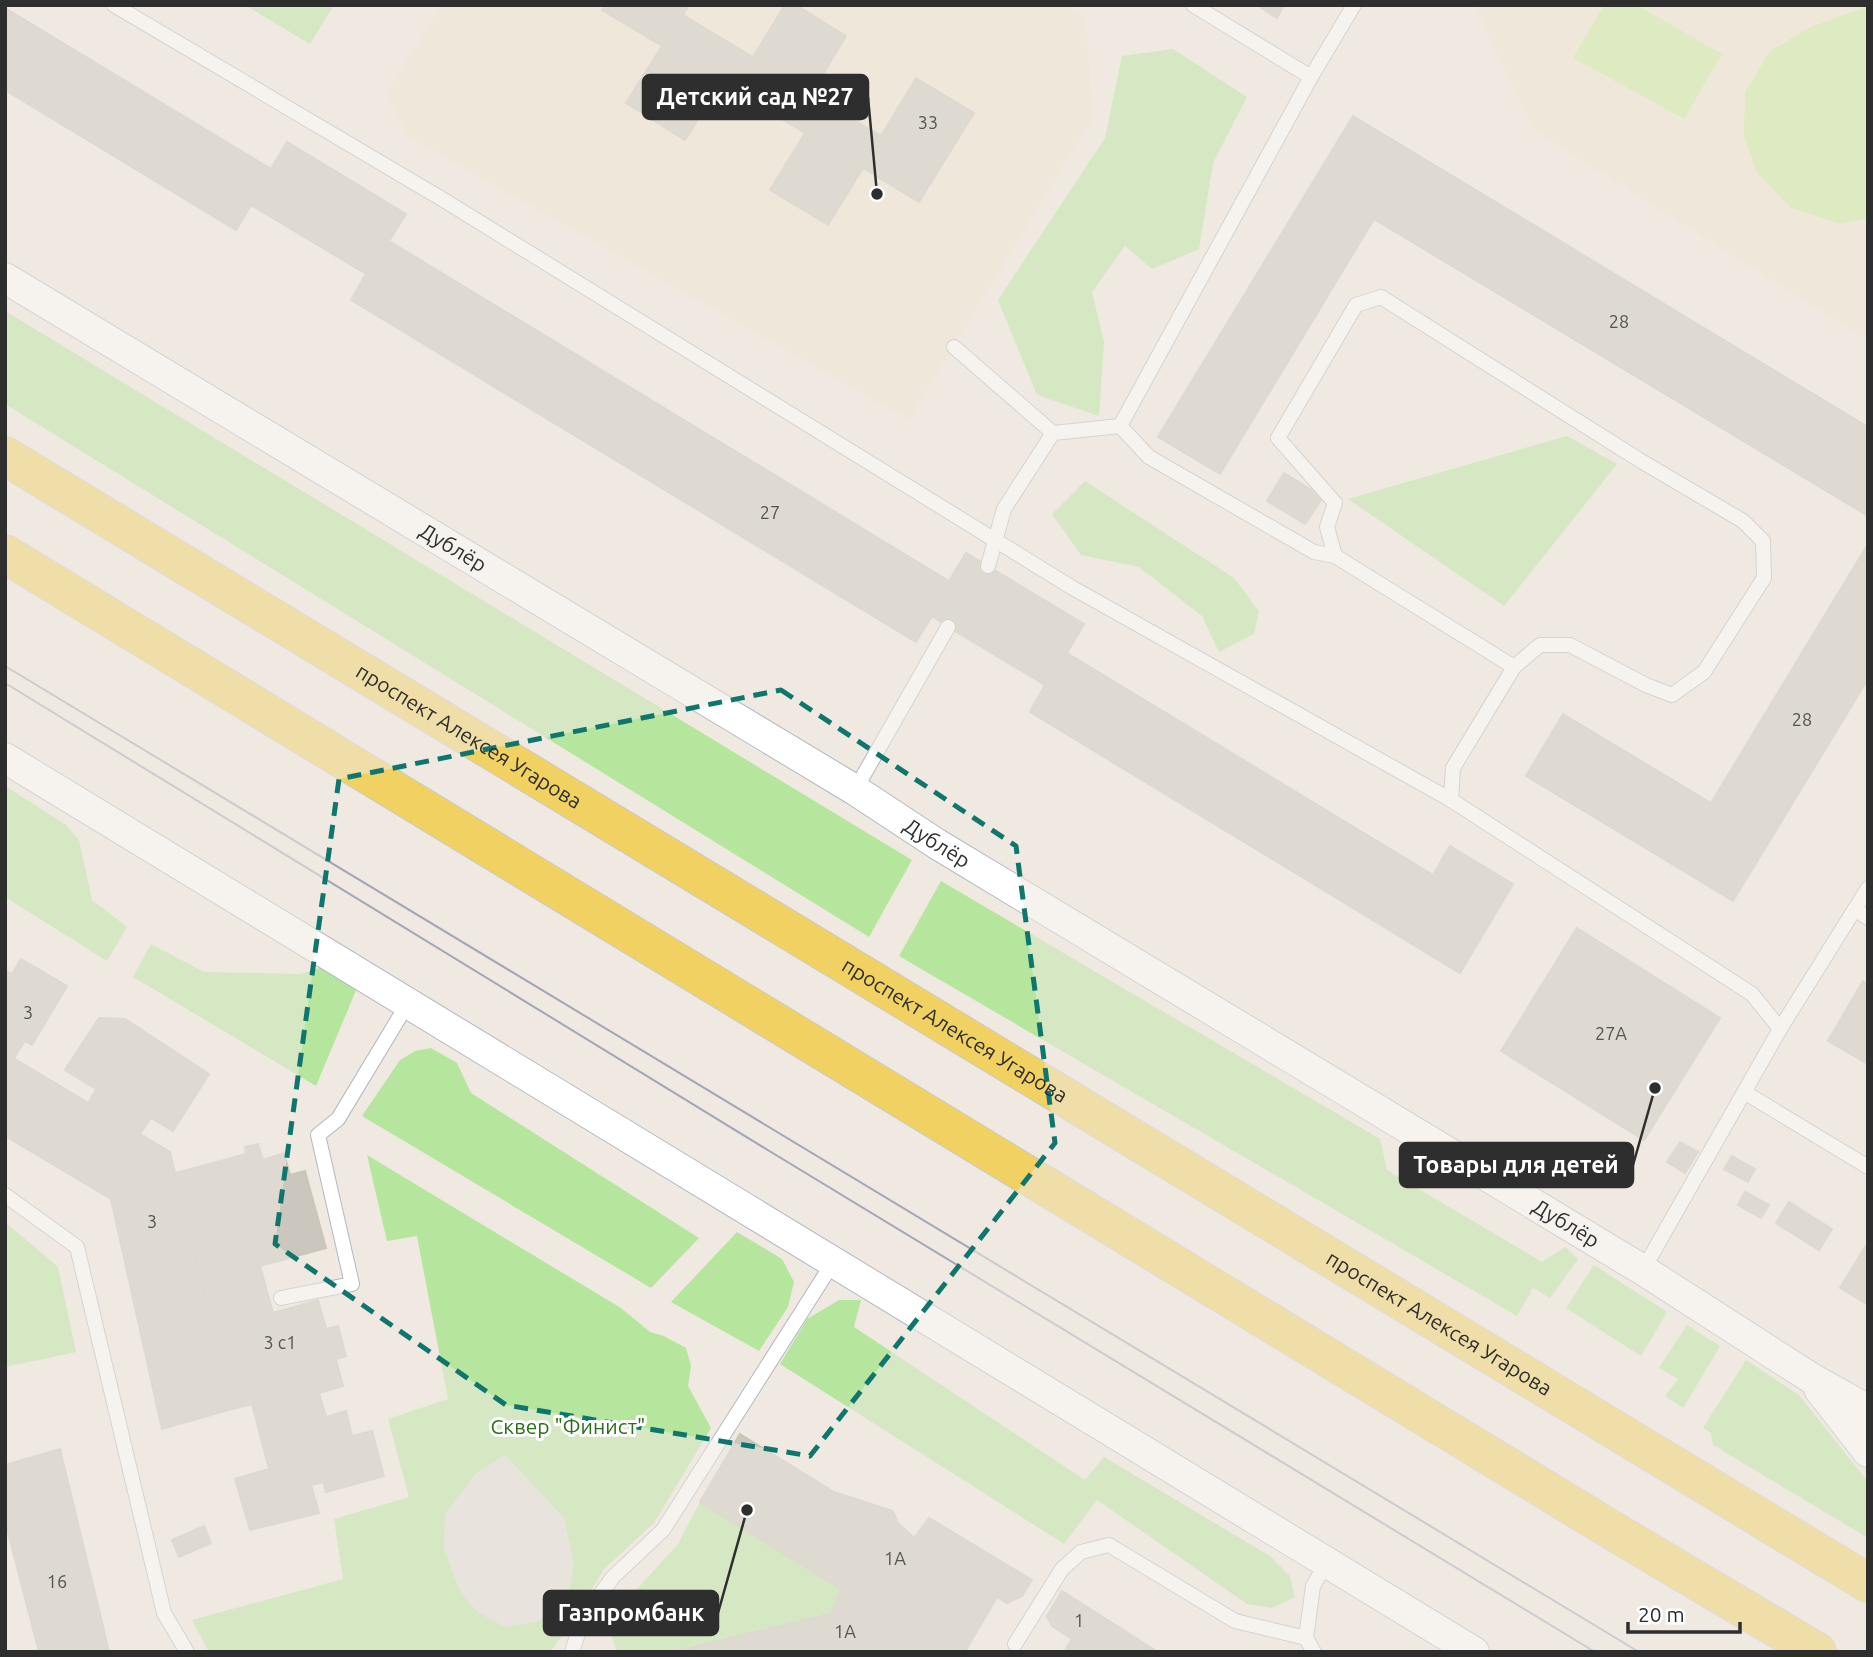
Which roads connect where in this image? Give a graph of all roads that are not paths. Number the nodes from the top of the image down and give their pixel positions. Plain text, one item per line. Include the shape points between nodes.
1 (114, 5) edge
2 (1193, 5) edge
3 (1354, 5) edge
4 (1311, 77) junction
5 (5, 278) edge
6 (954, 347) dead end
7 (1121, 426) junction
8 (1053, 433) junction
9 (5, 444) edge
10 (5, 456) edge
11 (40, 477) junction
12 (996, 542) junction
13 (5, 554) edge
14 (1335, 556) junction
15 (988, 566) dead end
16 (948, 627) dead end
17 (1514, 667) junction
18 (5, 758) edge
19 (855, 790) junction
20 (1451, 800) junction
21 (1868, 888) edge
22 (1861, 913) edge
23 (408, 1003) junction
24 (1780, 1029) junction
25 (1744, 1092) junction
26 (1868, 1167) edge
27 (5, 1195) edge
28 (834, 1261) junction
29 (1643, 1270) junction
30 (281, 1298) dead end
31 (1811, 1378) junction
32 (1868, 1410) edge
33 (1868, 1452) edge
34 (1327, 1562) junction
35 (1868, 1583) edge
36 (1306, 1638) junction
37 (1015, 1644) dead end
38 (187, 1652) edge
39 (572, 1652) edge
40 (1314, 1652) edge
41 (1474, 1652) edge
42 (1817, 1652) edge

1 - 12 lane via 442,199
2 - 4 lane
3 - 4 lane
4 - 7 lane
5 - 19 street, Дублёр
6 - 8 lane
7 - 8 lane
7 - 14 lane via 1149,457 1314,552
8 - 12 lane via 1004,509
9 - 11 street, проспект Алексея Угарова
10 - 11 main road, проспект Алексея Угарова
11 - 35 main road, проспект Алексея Угарова
12 - 15 lane
12 - 20 lane
13 - 42 main road
14 - 17 lane
14 - 17 lane via 1327,527 1335,503 1278,438 1356,305 1381,297 1743,522 1763,541 1764,578 1704,672 1672,695 1570,645 1540,645
16 - 19 lane
17 - 20 lane via 1453,768
18 - 23 street
19 - 29 street, Дублёр
20 - 24 lane via 1752,993
21 - 22 lane
22 - 24 lane
23 - 28 street
23 - 30 lane via 338,1119 318,1135 352,1284
24 - 25 lane
25 - 26 lane
25 - 29 lane
27 - 38 lane via 76,1247 164,1613
28 - 34 street
28 - 39 lane via 663,1530 613,1577 583,1618
29 - 31 street, Дублёр
31 - 32 street, Дублёр
31 - 33 street
34 - 36 lane via 1313,1586
34 - 41 street
36 - 37 lane via 1235,1621 1109,1545 1081,1552 1062,1569
36 - 40 lane

